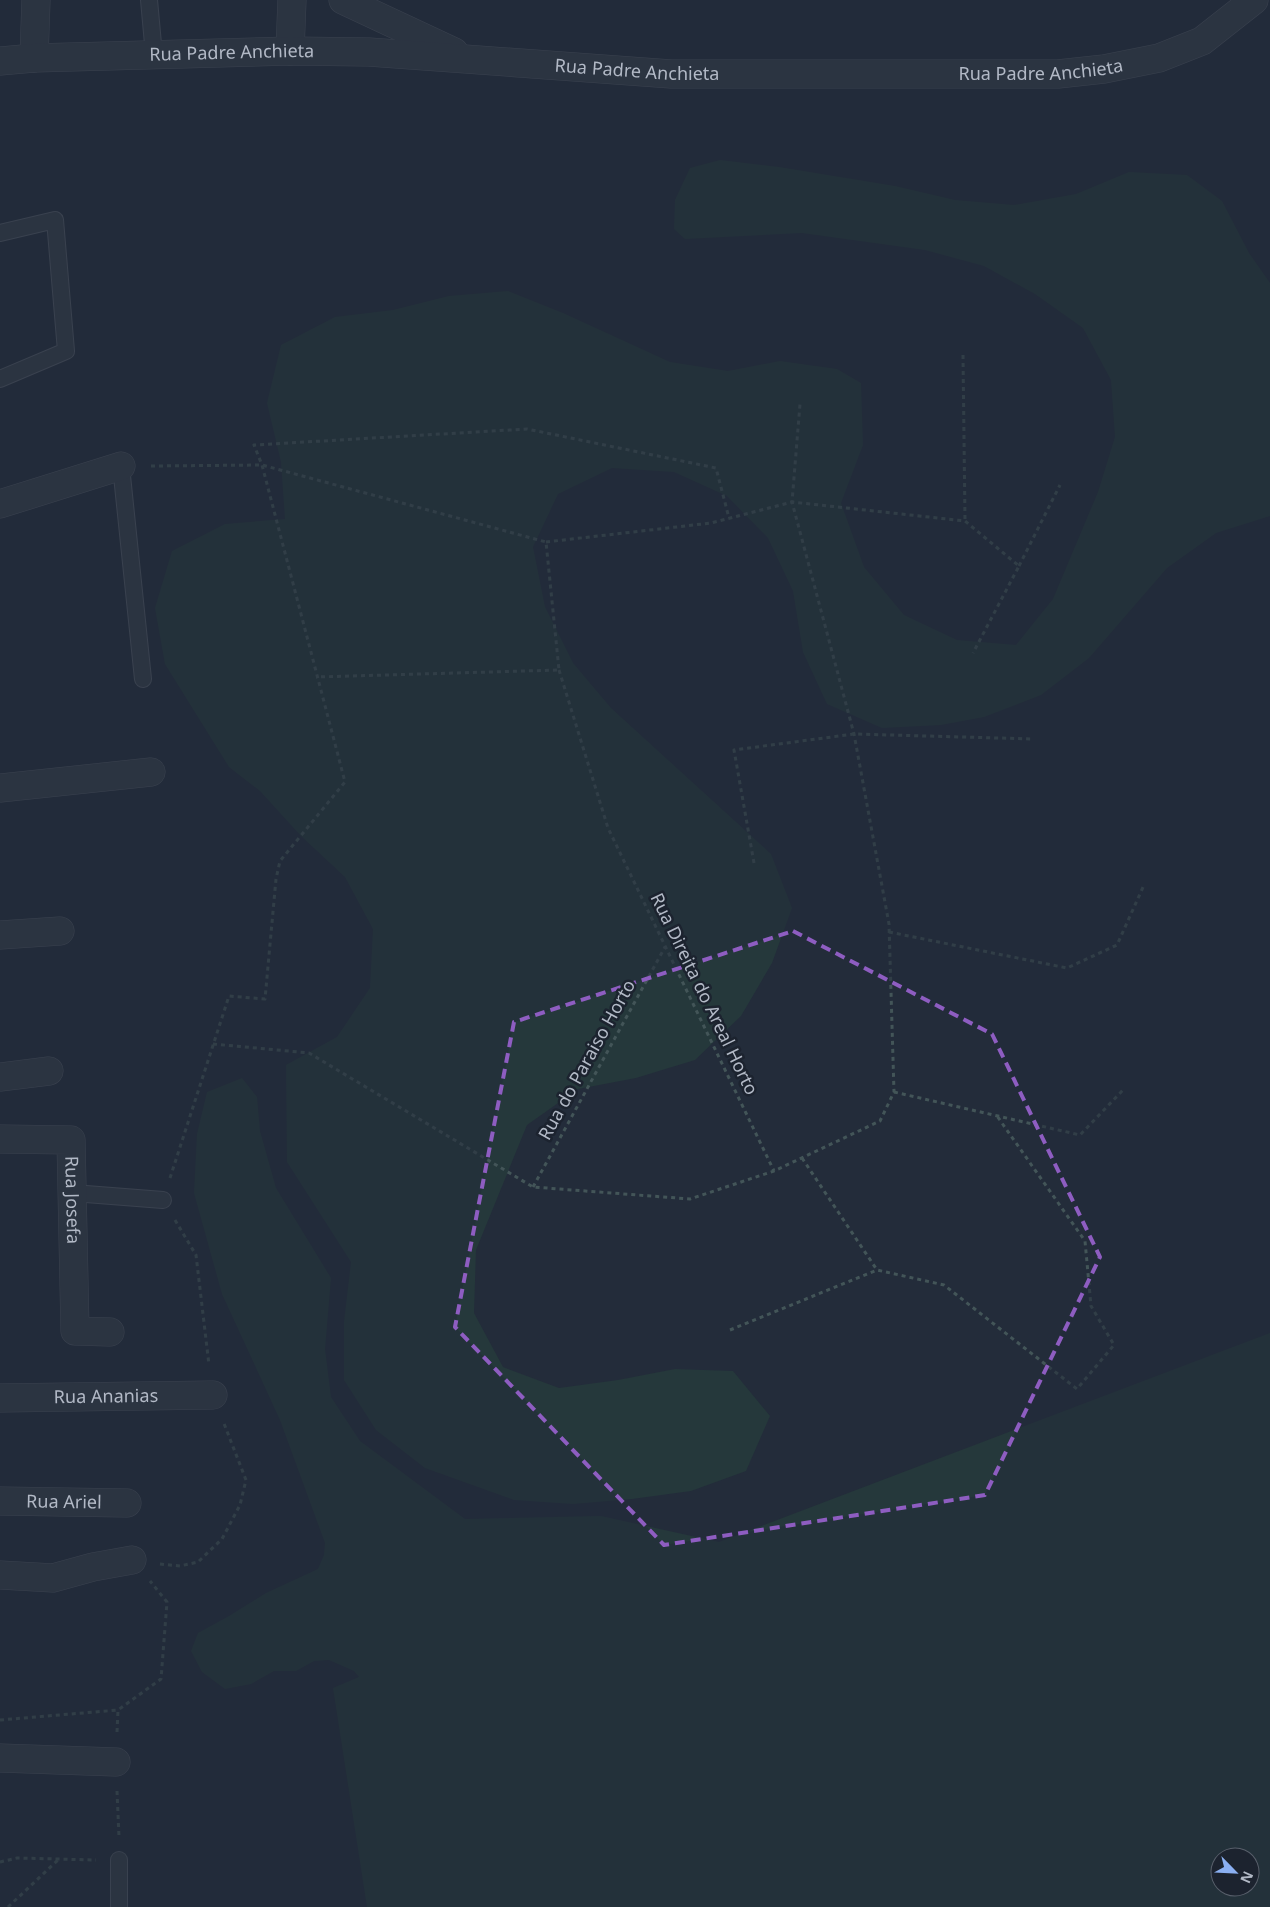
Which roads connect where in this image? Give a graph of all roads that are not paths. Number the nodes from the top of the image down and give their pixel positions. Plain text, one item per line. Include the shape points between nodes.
1 (36, 0) edge
2 (149, 0) edge
3 (292, 0) edge
4 (344, 0) edge
5 (1254, 0) edge
6 (290, 51) junction
7 (154, 55) junction
8 (34, 58) junction
9 (466, 58) junction
10 (0, 61) edge
11 (0, 233) edge
12 (0, 378) edge
13 (121, 466) joint
14 (0, 504) edge
15 (143, 679) dead end
16 (151, 772) dead end
17 (0, 788) edge
18 (60, 931) dead end
19 (0, 935) edge
20 (48, 1070) dead end
21 (0, 1077) edge
22 (0, 1139) edge
23 (72, 1193) junction
24 (163, 1200) road end
25 (110, 1332) dead end
26 (213, 1395) dead end
27 (0, 1398) edge
28 (0, 1501) edge
29 (127, 1503) dead end
30 (132, 1560) road end
31 (0, 1576) edge
32 (0, 1758) edge
33 (116, 1762) road end
34 (119, 1860) road end
35 (119, 1907) edge

1 - 8 street
2 - 7 lane
3 - 6 street
4 - 9 street
5 - 9 street, Rua Padre Anchieta via 1202,41 1159,58 1058,74 671,74
6 - 7 street, Rua Padre Anchieta
6 - 9 street, Rua Padre Anchieta
7 - 8 street, Rua Padre Anchieta
8 - 10 street, Rua Padre Anchieta
11 - 12 lane via 55,220 66,350
13 - 14 street
13 - 15 lane
16 - 17 street
18 - 19 street
20 - 21 street
22 - 23 street, Rua Josefa via 71,1140
23 - 24 lane
23 - 25 street, Rua Josefa via 75,1331
26 - 27 street, Rua Ananias
28 - 29 street, Rua Ariel
30 - 31 street via 53,1578
32 - 33 street
34 - 35 lane

